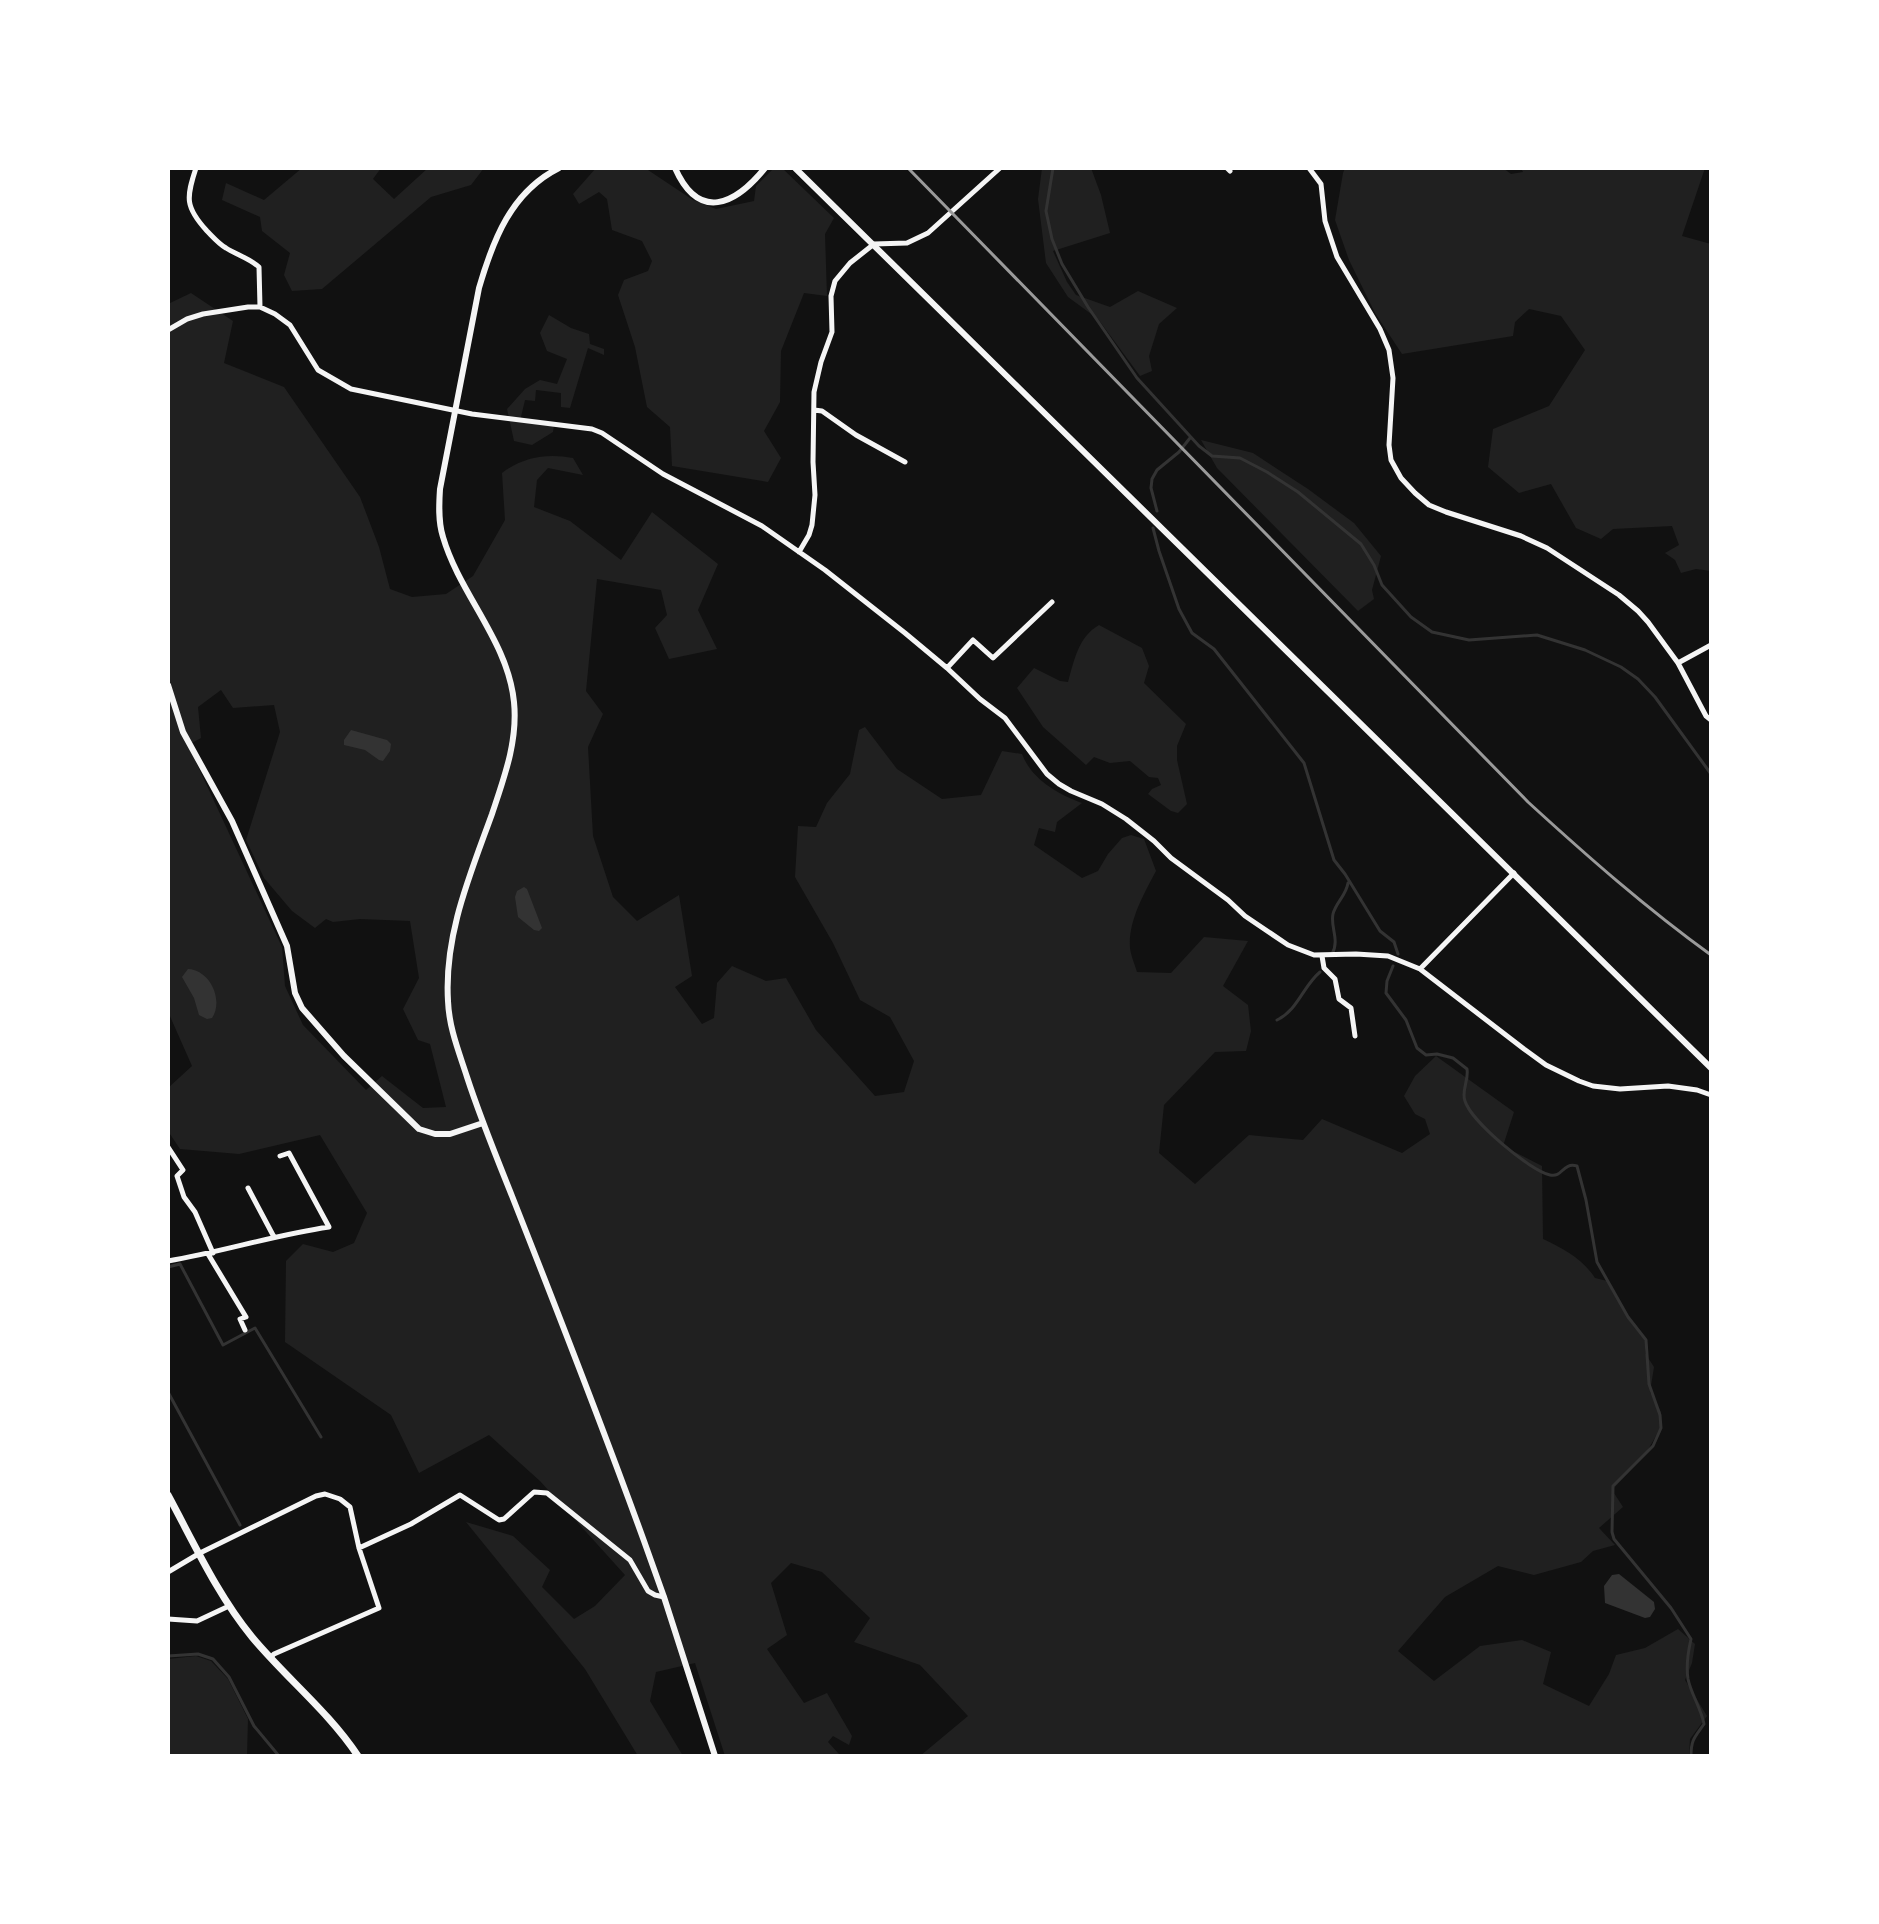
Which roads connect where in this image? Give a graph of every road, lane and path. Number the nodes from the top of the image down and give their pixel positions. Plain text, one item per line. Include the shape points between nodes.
1 (196, 168) edge
2 (559, 168) edge
3 (675, 168) edge
4 (765, 168) edge
5 (795, 168) edge
6 (1000, 168) edge
7 (1309, 168) edge
8 (874, 244) junction
9 (260, 307) junction
10 (168, 330) edge
11 (814, 410) junction
12 (457, 411) junction
13 (905, 462) dead end
14 (799, 552) junction
15 (1052, 602) dead end
16 (1711, 645) edge
17 (1678, 663) junction
18 (947, 668) junction
19 (168, 685) edge
20 (1711, 720) edge
21 (1514, 873) junction
22 (1322, 956) junction
23 (1420, 969) junction
24 (1355, 1036) dead end
25 (1711, 1068) edge
26 (1711, 1095) edge
27 (483, 1123) junction
28 (168, 1147) edge
29 (280, 1156) dead end
30 (248, 1188) dead end
31 (274, 1237) junction
32 (210, 1254) junction
33 (168, 1261) edge
34 (245, 1330) dead end
35 (168, 1495) edge
36 (359, 1548) junction
37 (200, 1553) junction
38 (168, 1572) edge
39 (664, 1597) junction
40 (229, 1606) junction
41 (168, 1619) edge
42 (271, 1657) junction
43 (358, 1756) edge
44 (715, 1756) edge

1 - 9 street via 189,204 194,215 219,243 259,267
2 - 12 street via 525,193 493,245 479,288
3 - 4 street via 695,196 721,202 741,193
5 - 8 street
6 - 8 street via 928,233 907,243
7 - 17 street via 1321,184 1325,221 1337,257 1389,350 1389,445 1401,478 1429,505 1547,548 1619,595 1648,622
8 - 11 street via 835,281 832,332 814,392
8 - 21 street
9 - 10 street via 203,314
9 - 12 street via 290,325 318,370 351,389
11 - 13 street
11 - 14 street via 812,525
12 - 14 street via 602,433
12 - 27 street via 440,489 442,534 510,676 515,703 512,749 463,894 448,959 452,1031
14 - 18 street
15 - 18 street via 993,658 973,640
16 - 17 street
17 - 20 street
18 - 22 street via 1005,718 1059,784 1126,819 1264,930 1304,953
19 - 27 street via 183,732 232,821 287,946 302,1008 419,1129 450,1134
21 - 23 street
21 - 25 street
22 - 23 street via 1388,956
22 - 24 street via 1339,999 1351,1008
23 - 26 street via 1546,1065 1579,1081 1620,1089 1668,1086
27 - 39 street
28 - 32 street via 183,1170 177,1176
29 - 31 street via 289,1153 329,1227
30 - 31 street
31 - 32 street
32 - 33 street
32 - 34 street via 246,1317 240,1319
35 - 37 main road
36 - 37 street via 350,1507 325,1494
36 - 39 street via 460,1495 499,1520 534,1492 547,1493 630,1560 648,1591
36 - 42 street via 379,1608
37 - 38 street
37 - 40 main road
39 - 44 street
40 - 41 street via 197,1621
40 - 42 main road
42 - 43 main road

